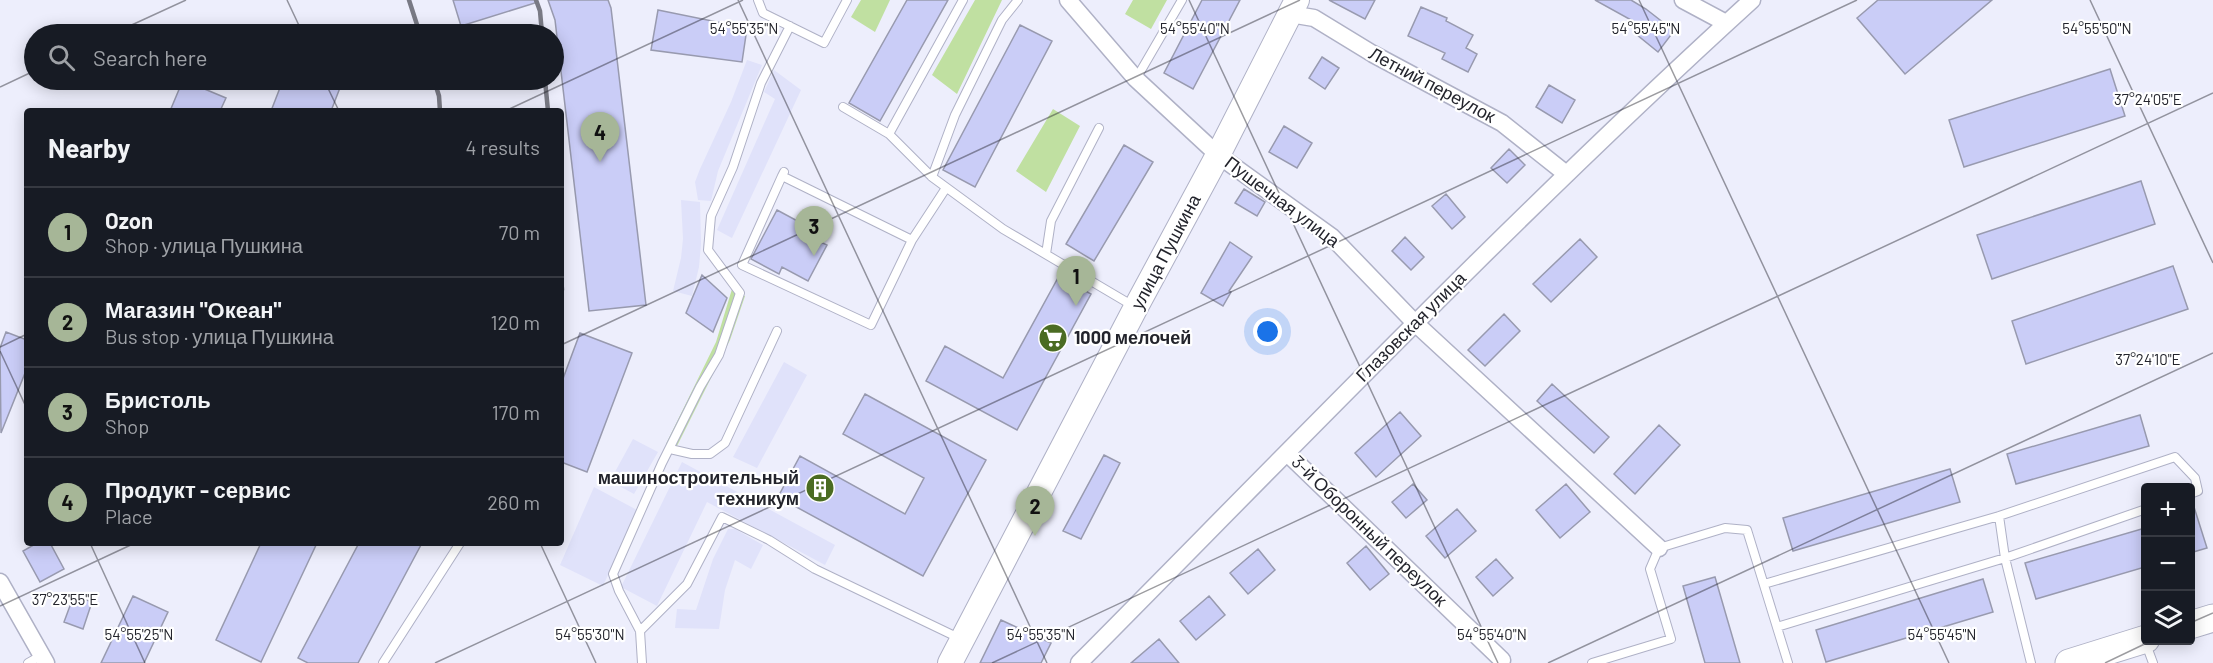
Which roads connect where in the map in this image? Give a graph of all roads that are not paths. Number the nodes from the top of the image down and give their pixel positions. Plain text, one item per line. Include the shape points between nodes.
1 (758, 0) edge
2 (848, 0) edge
3 (963, 0) edge
4 (1018, 0) edge
5 (1068, 0) edge
6 (1182, 0) edge
7 (1683, 0) edge
8 (1752, 0) edge
9 (1293, 7) edge
10 (1726, 24) junction
11 (790, 26) junction
12 (1136, 80) junction
13 (843, 107) dead end
14 (1099, 128) dead end
15 (889, 134) junction
16 (1218, 155) junction
17 (1565, 173) junction
18 (932, 177) junction
19 (946, 188) junction
20 (912, 240) junction
21 (1040, 253) junction
22 (1136, 307) junction
23 (1414, 322) junction
24 (777, 331) dead end
25 (670, 449) junction
26 (1287, 453) junction
27 (2195, 492) edge
28 (2141, 510) edge
29 (1999, 516) junction
30 (458, 546) edge
31 (1659, 548) junction
32 (2005, 558) junction
33 (0, 582) edge
34 (1764, 584) junction
35 (2213, 618) edge
36 (2195, 623) edge
37 (1777, 627) junction
38 (640, 631) junction
39 (961, 639) junction
40 (2148, 647) edge
41 (38, 660) edge
42 (1500, 662) edge
43 (383, 663) edge
44 (642, 663) edge
45 (950, 663) edge
46 (1079, 663) edge
47 (1592, 663) edge
48 (1788, 663) edge
49 (2031, 663) edge
50 (2069, 663) edge

1 - 11 lane via 763,13
2 - 11 lane via 824,43
3 - 15 lane
4 - 18 lane via 1002,20 955,114
5 - 12 street, Пушечная улица
6 - 12 lane
7 - 10 street
8 - 10 street, Глазовская улица
9 - 16 street, улица Пушкина
9 - 17 street, Летний переулок via 1502,123
10 - 17 street, Глазовская улица
11 - 25 lane via 761,83 733,167 711,216 708,250 740,293 719,355
12 - 16 street, Пушечная улица
13 - 15 lane
14 - 21 lane via 1051,221
15 - 18 lane
16 - 22 street, улица Пушкина
16 - 23 street, Пушечная улица via 1332,237
17 - 23 street, Глазовская улица
18 - 19 lane
19 - 20 lane
19 - 21 lane
20 - 20 lane via 871,325 742,265 783,174
21 - 22 lane
22 - 39 street, улица Пушкина
23 - 26 street, Глазовская улица
23 - 31 street, Пушечная улица
24 - 25 lane via 725,442 710,454
25 - 38 lane via 613,574
26 - 42 street, 3-й Оборонный переулок
26 - 46 street, Глазовская улица
27 - 29 lane via 2195,478 2175,457
28 - 32 lane
29 - 32 lane
29 - 34 lane
30 - 43 lane
31 - 34 lane via 1725,528 1747,530
31 - 47 lane via 1650,569 1671,639
32 - 37 lane
32 - 49 lane
33 - 41 street
34 - 37 lane
35 - 36 main road
37 - 48 lane
38 - 39 lane via 687,584 722,517 815,569
38 - 44 lane
39 - 45 street, улица Пушкина
40 - 50 main road

